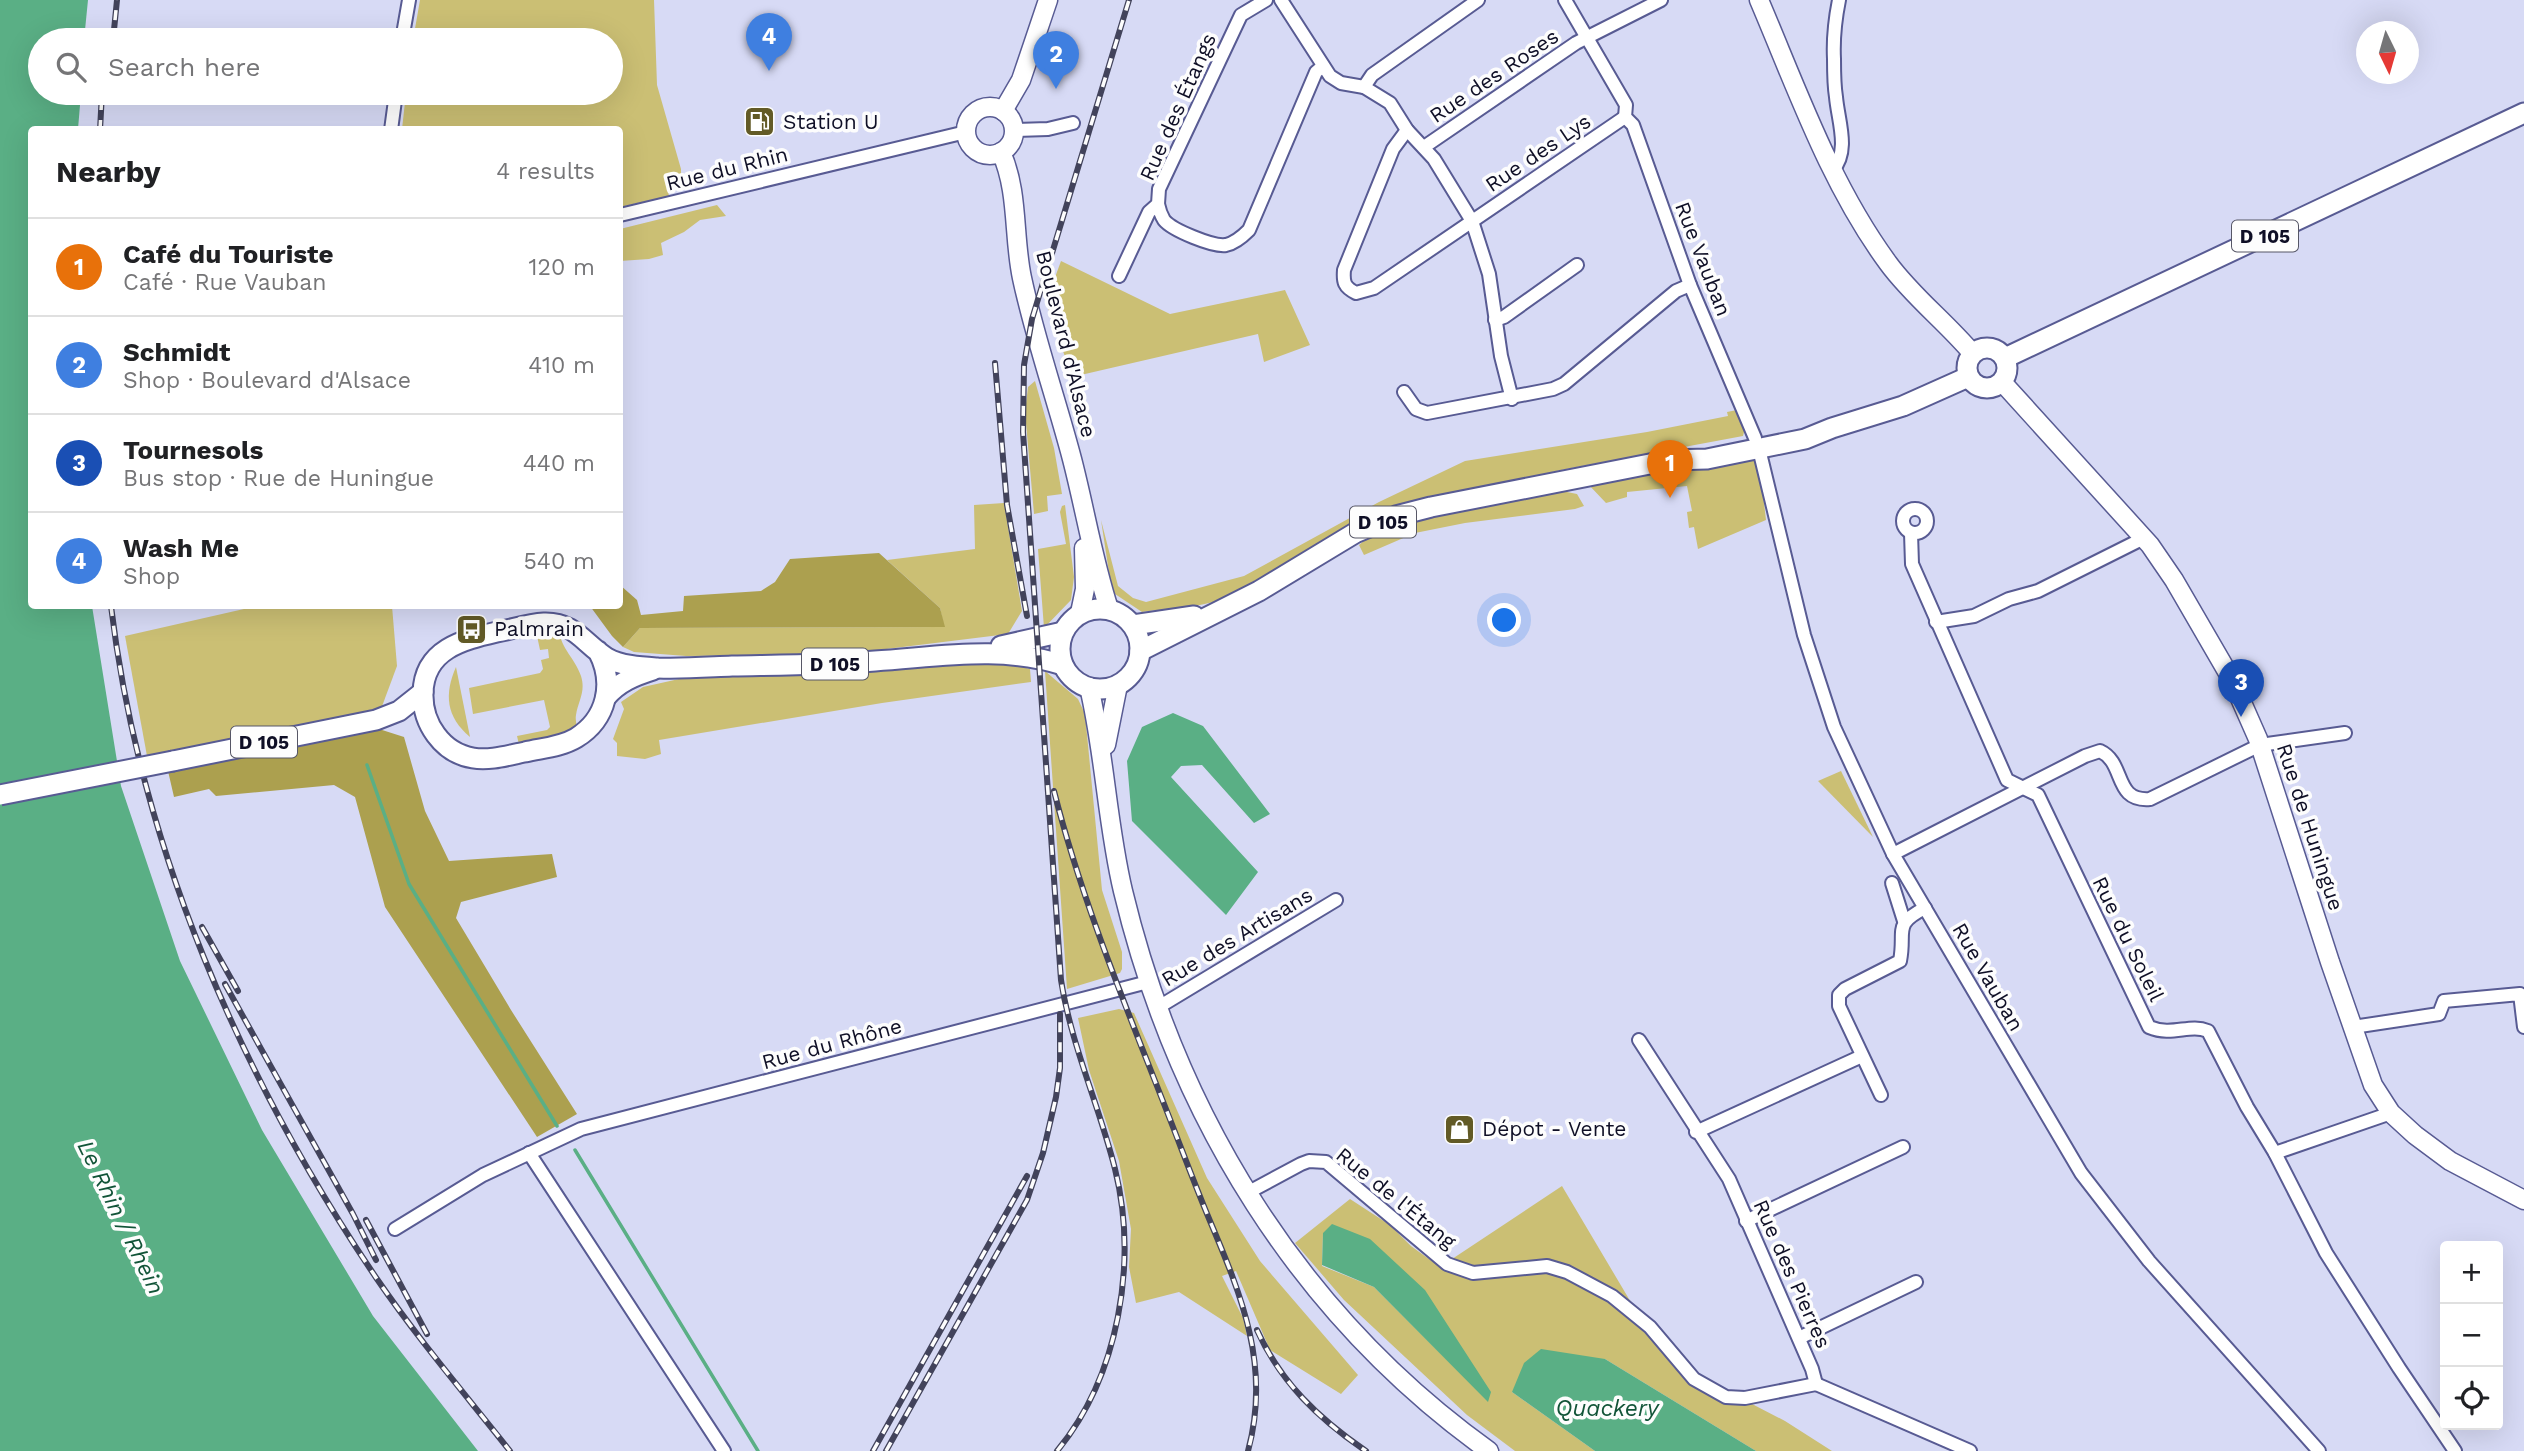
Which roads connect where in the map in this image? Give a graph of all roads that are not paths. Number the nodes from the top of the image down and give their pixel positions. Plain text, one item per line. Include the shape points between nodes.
1 (409, 0) edge
2 (1048, 0) edge
3 (1266, 0) edge
4 (1281, 0) edge
5 (1478, 0) edge
6 (1565, 0) edge
7 (1661, 0) edge
8 (1759, 0) edge
9 (1839, 0) edge
10 (404, 28) edge
11 (1586, 37) junction
12 (1323, 66) junction
13 (1364, 87) junction
14 (394, 105) edge
15 (1003, 111) junction
16 (2524, 113) edge
17 (1625, 117) junction
18 (1073, 123) dead end
19 (392, 126) edge
20 (1014, 130) junction
21 (1407, 130) junction
22 (965, 132) junction
23 (1424, 147) junction
24 (1001, 152) junction
25 (1833, 170) junction
26 (1158, 204) junction
27 (623, 214) edge
28 (1472, 221) junction
29 (1577, 265) dead end
30 (1119, 276) dead end
31 (1690, 285) junction
32 (1495, 320) junction
33 (1972, 353) junction
34 (2005, 358) junction
35 (1968, 377) junction
36 (2002, 382) junction
37 (1404, 393) dead end
38 (1512, 399) junction
39 (1757, 443) junction
40 (1082, 506) junction
41 (1911, 533) dead end
42 (2144, 538) junction
43 (1109, 609) junction
44 (1214, 612) junction
45 (1080, 613) junction
46 (1936, 622) junction
47 (1133, 625) junction
48 (1063, 632) junction
49 (598, 651) junction
50 (1140, 651) junction
51 (973, 652) junction
52 (1063, 665) junction
53 (659, 668) junction
54 (1118, 685) junction
55 (1088, 687) junction
56 (423, 692) junction
57 (606, 697) junction
58 (376, 719) junction
59 (430, 727) junction
60 (2345, 733) dead end
61 (2260, 746) junction
62 (1104, 762) junction
63 (2021, 788) junction
64 (0, 795) edge
65 (1892, 854) junction
66 (1892, 883) dead end
67 (1336, 900) dead end
68 (1926, 908) junction
69 (1904, 921) junction
70 (1148, 982) junction
71 (1157, 1008) junction
72 (2353, 1027) junction
73 (2524, 1027) edge
74 (1639, 1041) dead end
75 (1862, 1056) junction
76 (1881, 1095) dead end
77 (2391, 1112) junction
78 (1696, 1132) junction
79 (1903, 1147) dead end
80 (529, 1153) junction
81 (2276, 1153) junction
82 (1247, 1193) junction
83 (2524, 1200) edge
84 (1746, 1221) junction
85 (395, 1229) dead end
86 (1916, 1282) dead end
87 (1799, 1338) junction
88 (1816, 1384) junction
89 (724, 1451) edge
90 (1489, 1451) edge
91 (1970, 1451) edge
92 (2319, 1451) edge
93 (2455, 1451) edge

1 - 10 street
2 - 15 main road via 1021,80
3 - 26 street, Rue des Étangs via 1241,15 1159,189
4 - 12 street
5 - 13 street via 1372,75
6 - 11 street, Rue Vauban
7 - 11 street, Rue des Roses
8 - 25 main road
9 - 25 street via 1834,57 1842,139 1839,163
11 - 17 street, Rue Vauban via 1626,105
11 - 23 street, Rue des Roses
12 - 13 street via 1341,83
12 - 26 street, Rue des Étangs via 1316,72 1243,236 1223,246 1213,245 1172,227
13 - 21 street via 1390,103
14 - 19 street
15 - 20 main road
15 - 22 main road via 990,107 976,111
16 - 34 main road, D 105
17 - 28 street, Rue des Lys
17 - 31 street, Rue Vauban via 1633,125
18 - 20 street
20 - 24 main road via 1011,143
21 - 23 street
21 - 28 street, Rue des Lys via 1393,149 1343,282 1348,289 1365,293
22 - 24 main road via 978,152
22 - 27 street, Rue du Rhin
23 - 28 street
24 - 40 main road, Boulevard d'Alsace via 1013,188 1022,278
25 - 33 main road via 1889,265
26 - 30 street, Rue des Étangs via 1149,212
28 - 32 street via 1489,274
29 - 32 street
31 - 38 street via 1676,291 1564,384
31 - 39 street, Rue Vauban
32 - 38 street
33 - 34 main road via 1987,348
33 - 35 main road
34 - 36 main road via 2008,370
35 - 36 main road via 1984,388
35 - 39 main road, D 105 via 1903,406 1832,428 1806,427
36 - 42 main road, Rue de Huningue
37 - 38 street via 1416,410 1427,413
39 - 44 main road, D 105 via 1703,447 1670,460 1396,516 1355,533 1259,591
39 - 65 street, Rue Vauban via 1804,635 1834,727
40 - 43 main road, Boulevard d'Alsace
40 - 45 main road, Boulevard d'Alsace via 1085,589
41 - 46 street, Rue du Soleil via 1912,564
42 - 46 street via 2038,591 1974,616
42 - 61 main road, Rue de Huningue via 2207,635 2242,698
43 - 45 main road
43 - 47 main road
44 - 47 main road, D 105
44 - 50 main road, D 105
45 - 48 main road
46 - 63 street, Rue du Soleil via 2007,780
47 - 50 main road
48 - 51 main road, D 105
48 - 52 main road via 1059,648
49 - 53 main road, D 105 via 623,664
49 - 56 main road via 572,630 547,623 464,639 443,651 426,677
49 - 57 main road via 607,676
50 - 54 main road via 1134,671
51 - 52 main road, D 105 via 1033,656
51 - 53 main road, D 105 via 827,664
52 - 55 main road via 1073,679
53 - 57 main road, D 105 via 626,680
54 - 55 main road
54 - 62 main road
55 - 62 main road
56 - 58 main road, D 105 via 399,711
56 - 59 main road
57 - 59 main road via 597,720 584,733 561,745 509,755 472,758 457,753
58 - 59 main road, D 105 via 405,719
58 - 64 main road, D 105, bridge
60 - 61 street
61 - 63 street via 2150,799 2129,796 2108,755 2100,751
61 - 72 main road, Rue de Huningue
62 - 70 main road via 1122,888
63 - 65 street
63 - 81 street, Rue du Soleil via 2038,795 2149,1027 2160,1032 2199,1027 2208,1031
65 - 68 street, Rue Vauban
66 - 69 street
67 - 71 street, Rue des Artisans
68 - 69 street
68 - 92 street, Rue Vauban via 2081,1173 2149,1261
69 - 75 street via 1900,961 1839,995 1839,1006
70 - 71 main road
70 - 80 street, Rue du Rhône via 581,1129
71 - 82 main road via 1194,1096
72 - 73 street via 2439,1014 2444,1001 2520,994
72 - 77 main road, Rue de Huningue via 2374,1085
74 - 78 street, Rue des Pierres
75 - 76 street
75 - 78 street
77 - 81 street
77 - 83 main road, Rue de Huningue via 2450,1161
78 - 84 street, Rue des Pierres via 1729,1179
79 - 84 street
80 - 85 street, Rue du Rhône via 483,1175
80 - 89 street
81 - 93 street, Rue du Soleil via 2326,1253
82 - 88 street, Rue de l'Étang via 1301,1164 1326,1162 1447,1264 1473,1273 1547,1266 1612,1296 1650,1327 1695,1379 1726,1397 1745,1398
82 - 90 main road via 1281,1243 1356,1334 1456,1428
84 - 87 street, Rue des Pierres
86 - 87 street
87 - 88 street, Rue des Pierres
88 - 91 street

